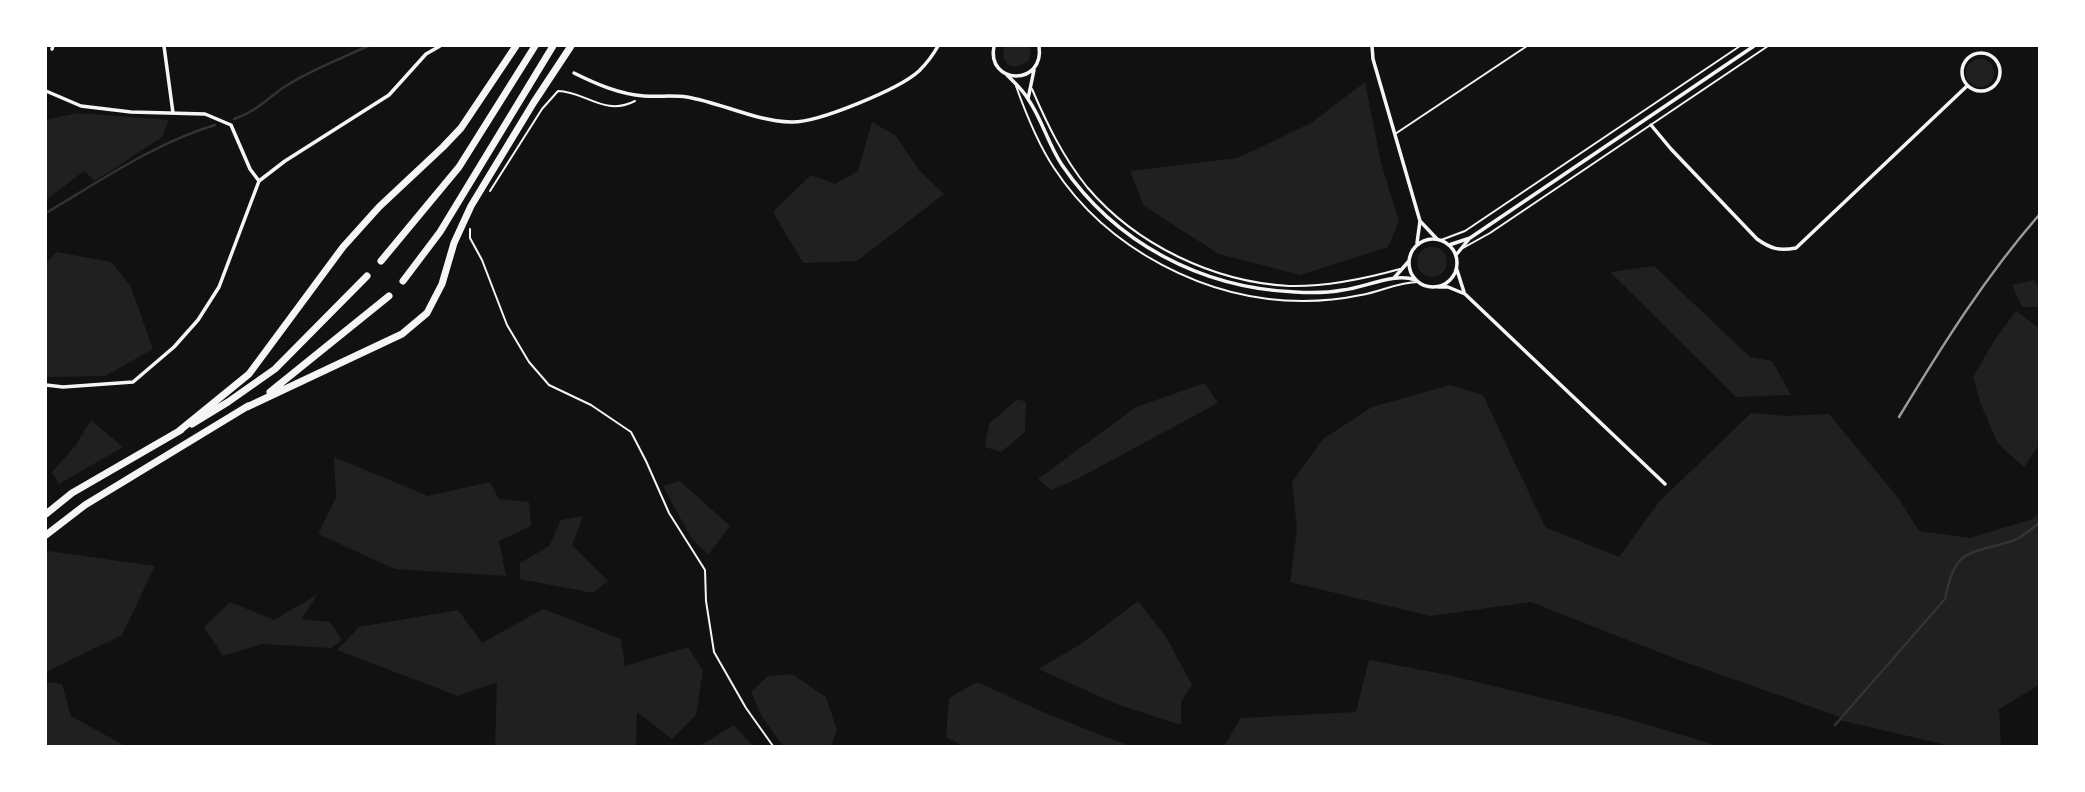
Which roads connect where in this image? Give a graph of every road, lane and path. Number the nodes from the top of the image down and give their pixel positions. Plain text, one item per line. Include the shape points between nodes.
1 (164, 46) edge
2 (440, 46) edge
3 (516, 46) edge
4 (535, 46) edge
5 (554, 46) edge
6 (571, 46) edge
7 (938, 46) edge
8 (994, 46) edge
9 (1039, 46) edge
10 (1372, 46) edge
11 (1527, 46) edge
12 (1740, 46) edge
13 (1754, 46) edge
14 (1768, 46) edge
15 (1034, 69) junction
16 (574, 73) dead end
17 (1007, 75) junction
18 (1016, 85) junction
19 (1031, 86) junction
20 (1967, 86) junction
21 (46, 91) edge
22 (645, 96) junction
23 (1028, 99) junction
24 (173, 113) junction
25 (1651, 125) junction
26 (1394, 134) junction
27 (259, 181) junction
28 (486, 197) dead end
29 (470, 220) dead end
30 (1420, 221) junction
31 (1470, 238) junction
32 (1439, 240) junction
33 (1416, 245) junction
34 (1449, 245) junction
35 (1462, 248) junction
36 (1456, 256) junction
37 (381, 261) dead end
38 (1409, 261) junction
39 (1457, 266) junction
40 (1401, 269) junction
41 (367, 276) dead end
42 (1394, 278) junction
43 (403, 281) dead end
44 (1416, 281) junction
45 (1438, 287) junction
46 (1465, 294) junction
47 (389, 296) dead end
48 (46, 385) edge
49 (247, 407) junction
50 (179, 431) junction
51 (1665, 484) dead end
52 (46, 514) edge
53 (46, 535) edge
54 (773, 747) edge

1 - 24 street
2 - 27 street via 426,54 389,95
3 - 50 highway via 461,128 343,247 249,374
4 - 37 highway via 459,167
5 - 43 highway via 440,232
6 - 49 highway via 471,206 427,313 402,334
7 - 22 street via 917,73 894,86 822,117 793,122 764,119 687,97
8 - 17 street via 994,62
9 - 15 street
10 - 26 street
11 - 26 lane
12 - 32 lane via 1465,231
13 - 31 street
14 - 25 lane
15 - 17 street via 1021,76
15 - 19 street
16 - 22 street via 617,91
17 - 18 street
18 - 23 street
18 - 44 lane via 1054,167 1079,200 1106,226 1165,268 1239,294 1302,301 1362,295
19 - 23 street
19 - 40 lane via 1046,125 1087,186 1134,230 1187,261 1218,273 1288,286 1324,285
20 - 20 street via 1978,91 1994,86 2000,72 1993,57 1978,53 1966,60 1961,72
20 - 25 street via 1796,248 1782,250 1771,249 1757,239
21 - 24 street via 81,106
22 - 28 path via 630,104 609,106 558,91
23 - 42 street via 1047,141 1078,187 1117,225 1170,262 1260,290 1343,290
24 - 27 street via 205,114 232,125
25 - 35 lane
26 - 30 street
27 - 48 street via 219,287 174,346 133,382
29 - 54 path via 470,238 507,325 529,362 549,385 591,405 631,432 669,513 705,570 713,652
30 - 32 street
30 - 33 street
31 - 34 street
31 - 35 street
32 - 33 street
32 - 34 street
33 - 38 street
34 - 36 street
35 - 36 street
36 - 39 street
38 - 40 street
38 - 44 street
39 - 45 street via 1451,279
39 - 46 street
40 - 42 street
41 - 50 highway via 275,369
42 - 44 street
44 - 45 street
45 - 46 street
46 - 51 street
47 - 49 highway
49 - 53 highway via 85,505
50 - 52 highway via 72,493

